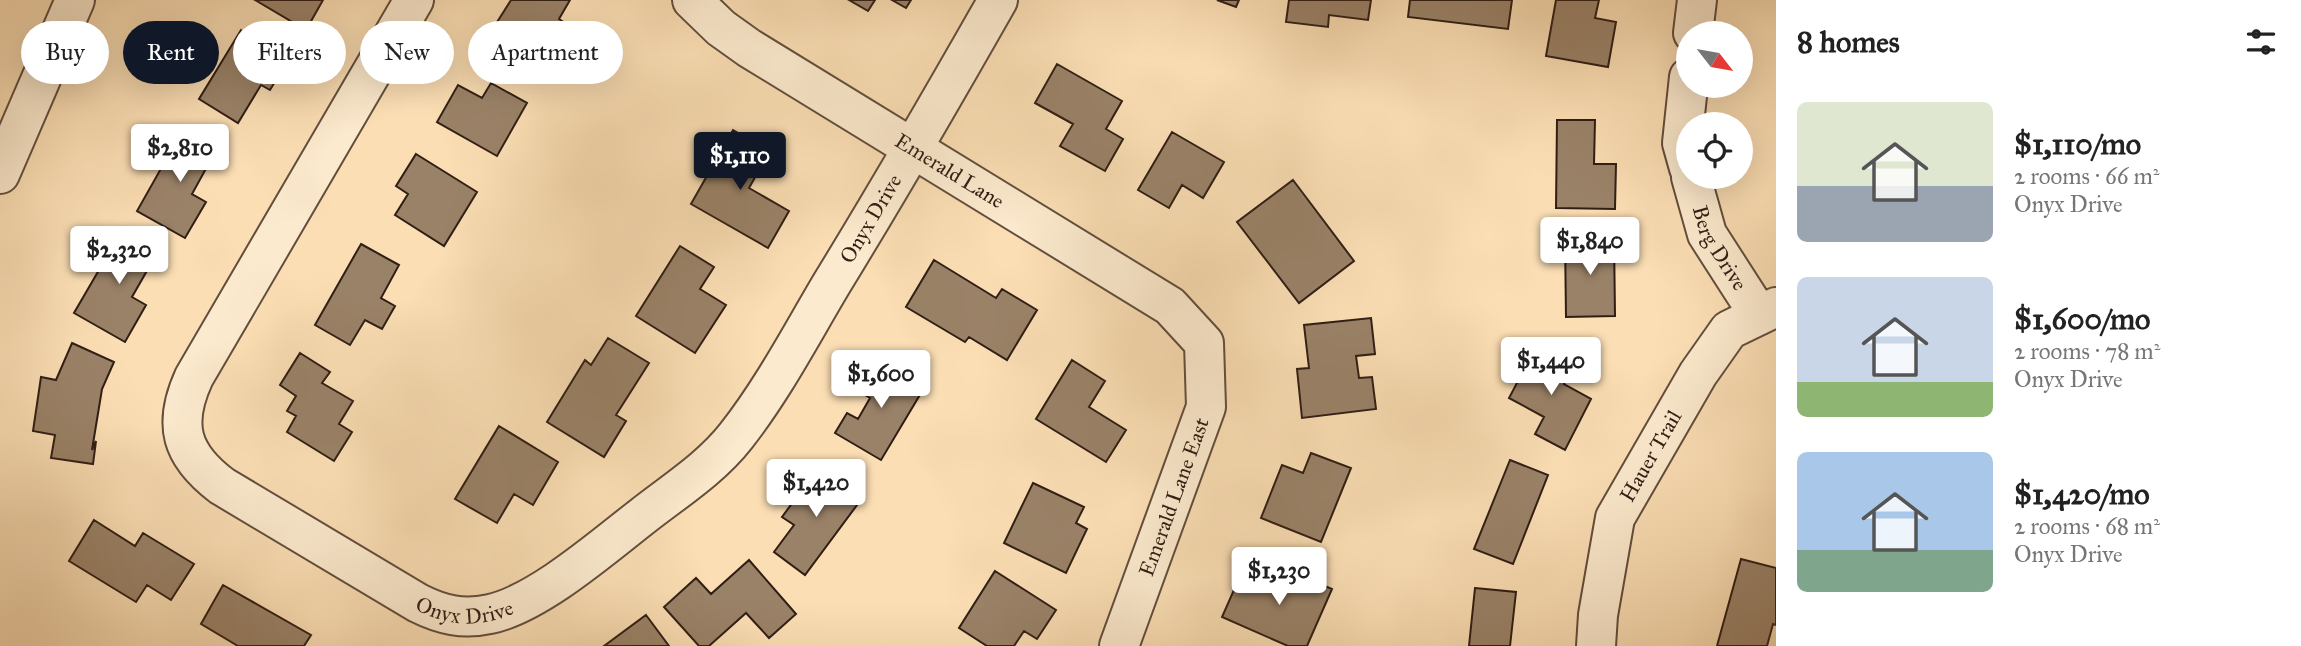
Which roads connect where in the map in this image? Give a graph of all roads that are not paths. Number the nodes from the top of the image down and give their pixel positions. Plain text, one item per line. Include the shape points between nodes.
1 (75, 0) edge
2 (414, 0) edge
3 (692, 0) edge
4 (998, 0) edge
5 (1697, 0) edge
6 (1694, 21) edge
7 (914, 148) junction
8 (0, 174) edge
9 (1694, 189) edge
10 (1768, 311) edge
11 (1203, 343) joint
12 (1119, 646) edge
13 (1596, 646) edge

1 - 8 street
2 - 7 street, Onyx Drive via 194,377 181,426 192,457 222,486 418,603 449,616 484,615 526,601 716,459 767,392
3 - 7 street, Emerald Lane via 749,48
4 - 7 street, Onyx Drive
5 - 6 street
7 - 11 street, Emerald Lane via 1170,306
9 - 10 street, Berg Drive via 1707,234
10 - 13 street, Hauer Trail via 1729,330 1698,374 1615,518
11 - 12 street, Emerald Lane East via 1206,407

